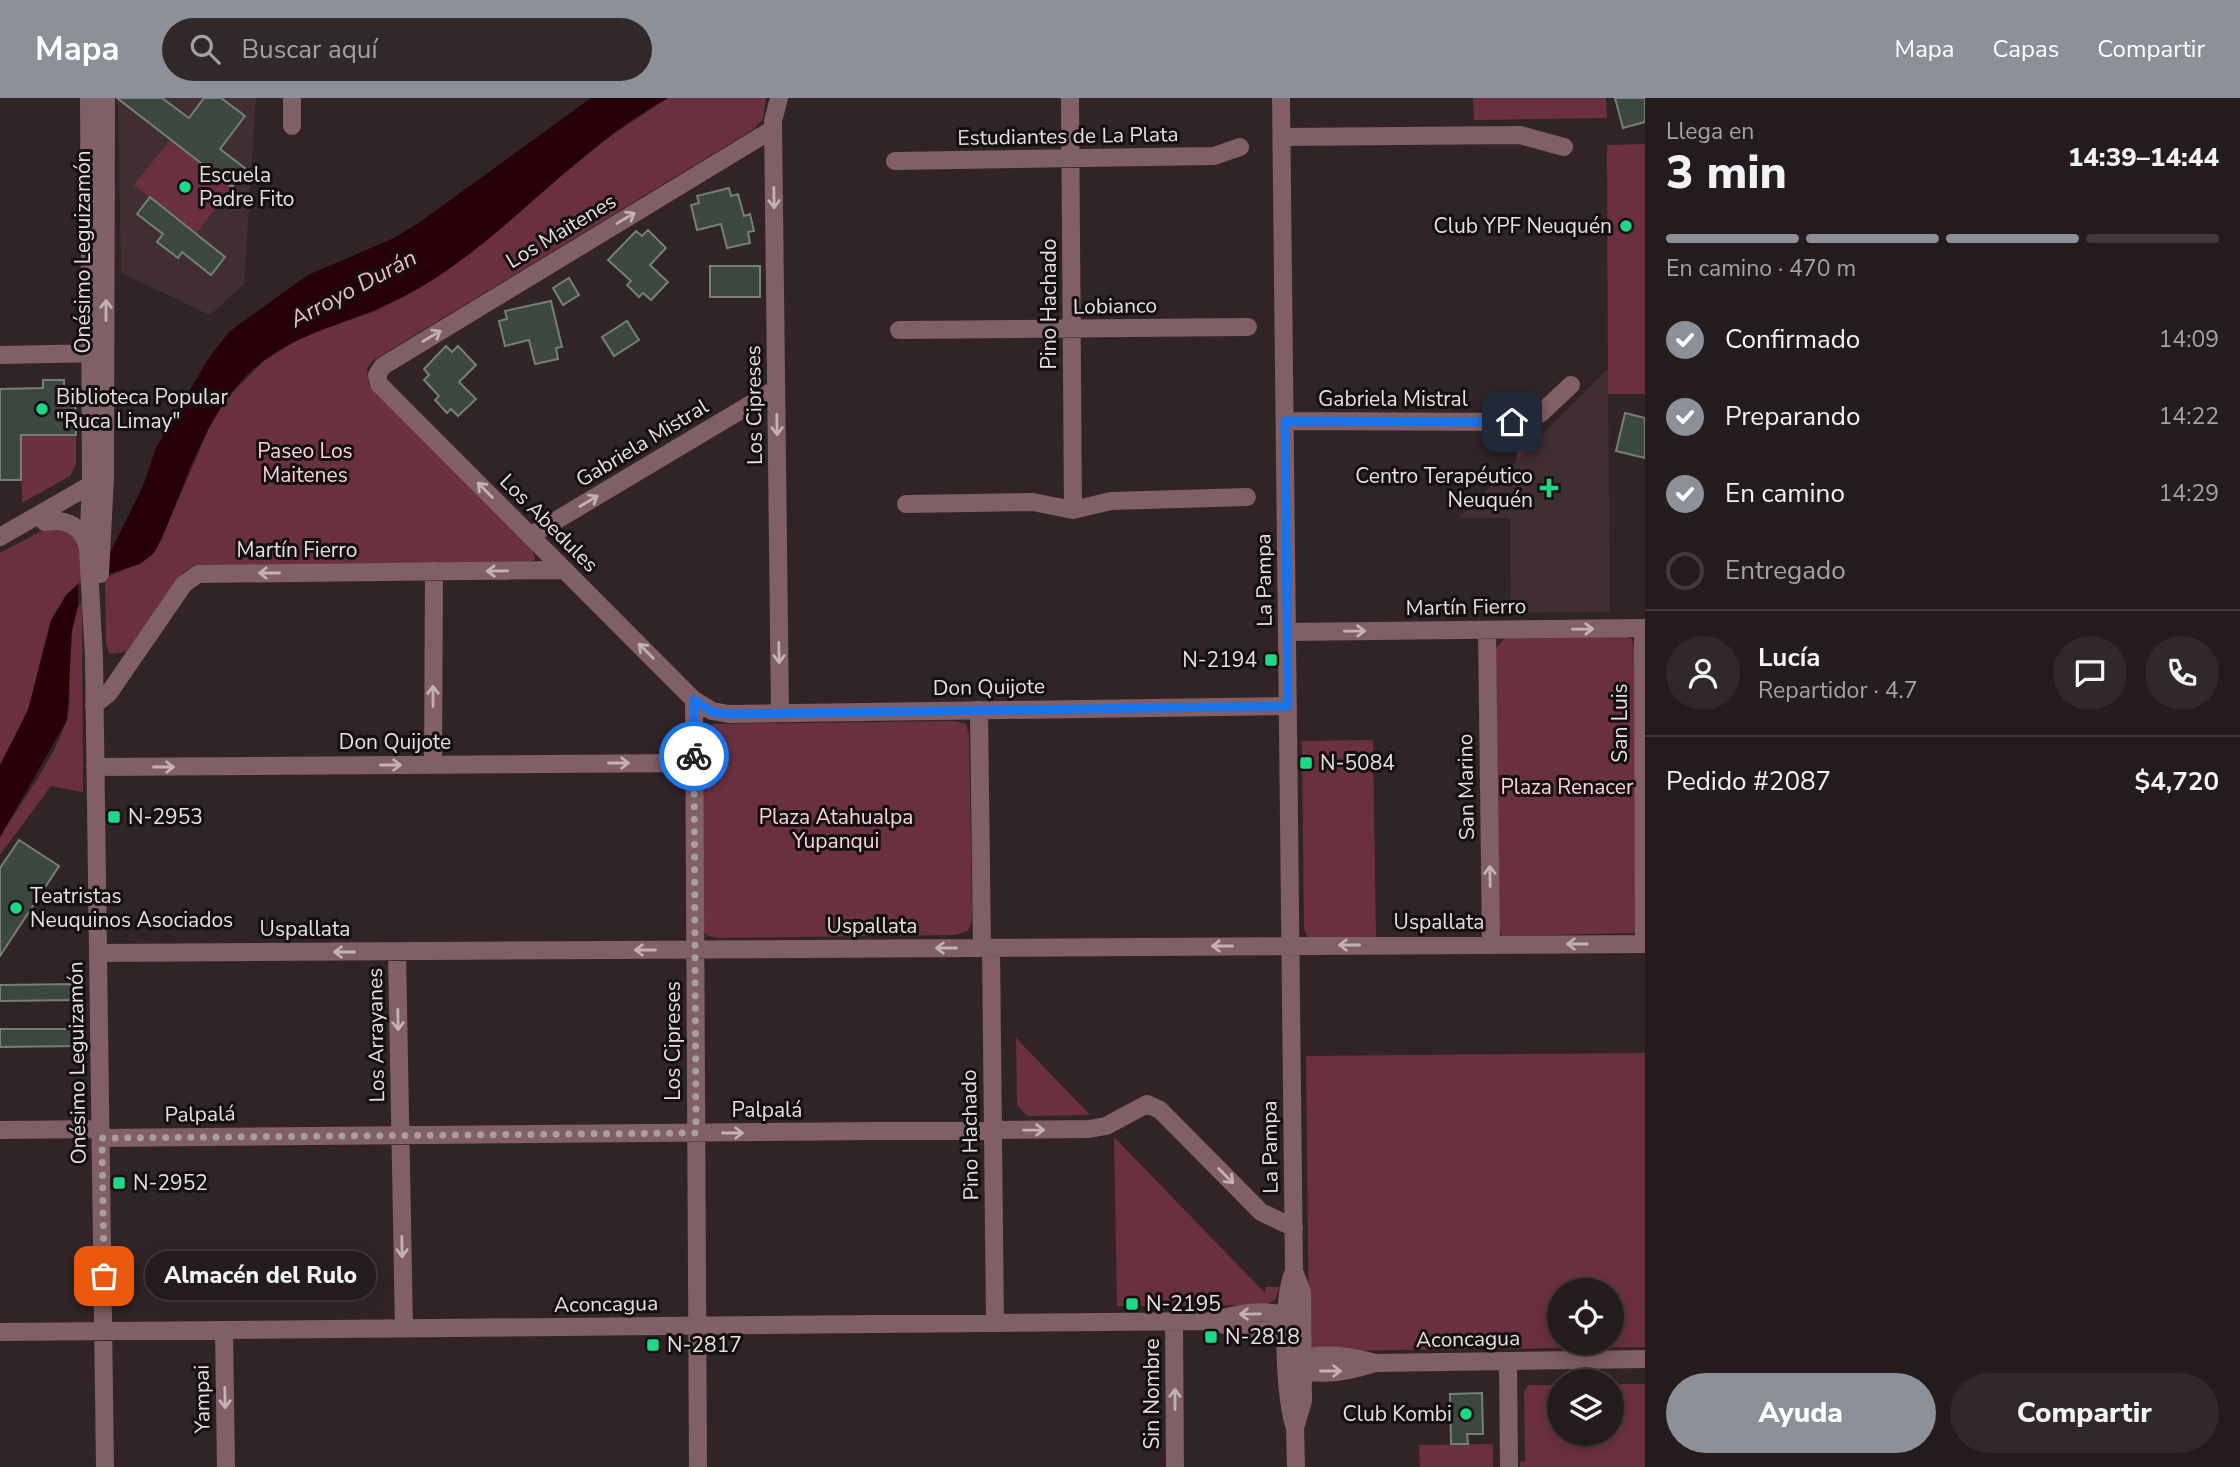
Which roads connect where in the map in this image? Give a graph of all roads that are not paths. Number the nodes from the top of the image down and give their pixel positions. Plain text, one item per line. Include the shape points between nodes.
1 (89, 98) edge
2 (106, 98) edge
3 (292, 98) edge
4 (779, 98) edge
5 (1070, 98) edge
6 (1281, 98) edge
7 (292, 126) dead end
8 (773, 129) junction
9 (1282, 137) junction
10 (1240, 147) dead end
11 (1564, 147) dead end
12 (1071, 159) junction
13 (895, 161) dead end
14 (1248, 327) dead end
15 (1072, 329) junction
16 (898, 330) dead end
17 (98, 353) junction
18 (0, 355) edge
19 (377, 375) joint
20 (1572, 385) dead end
21 (776, 389) junction
22 (1285, 421) junction
23 (98, 487) junction
24 (1247, 497) dead end
25 (906, 504) dead end
26 (1073, 510) junction
27 (45, 522) junction
28 (530, 536) junction
29 (0, 539) edge
30 (88, 549) junction
31 (565, 570) junction
32 (434, 572) junction
33 (1644, 628) edge
34 (1487, 630) junction
35 (1287, 632) junction
36 (94, 658) junction
37 (694, 700) junction
38 (94, 705) junction
39 (1288, 706) junction
40 (979, 710) junction
41 (780, 713) junction
42 (694, 763) junction
43 (433, 765) junction
44 (95, 767) junction
45 (1491, 944) junction
46 (1644, 944) edge
47 (1291, 946) junction
48 (986, 948) junction
49 (695, 949) junction
50 (397, 951) junction
51 (99, 953) junction
52 (0, 1130) edge
53 (993, 1130) junction
54 (101, 1133) junction
55 (696, 1133) junction
56 (400, 1135) junction
57 (1294, 1228) junction
58 (1174, 1321) junction
59 (1293, 1322) junction
60 (995, 1323) junction
61 (697, 1326) junction
62 (404, 1328) junction
63 (224, 1330) junction
64 (105, 1331) junction
65 (0, 1332) edge
66 (1645, 1359) edge
67 (1508, 1361) junction
68 (1298, 1364) junction
69 (106, 1467) edge
70 (226, 1467) edge
71 (698, 1467) edge
72 (1175, 1467) edge
73 (1296, 1467) edge
74 (1509, 1467) edge

1 - 17 street, Onésimo Leguizamón
17 -> 2 street, Onésimo Leguizamón
3 - 7 street
4 - 8 street, Los Cipreses
5 - 12 street, Pino Hachado
6 - 9 street, La Pampa
19 -> 8 street, Los Maitenes via 383,366
8 -> 21 street, Los Cipreses
9 - 11 street via 1520,135
9 - 22 street, La Pampa
10 - 12 street, Estudiantes de La Plata via 1214,156
12 - 13 street, Estudiantes de La Plata
12 - 15 street, Pino Hachado
14 - 15 street, Lobianco
15 - 16 street, Lobianco
15 - 26 street, Pino Hachado
17 - 18 street
17 - 23 street, Onésimo Leguizamón
28 -> 19 street, Los Abedules via 382,387
20 - 22 street, Gabriela Mistral via 1534,418 1520,422
28 -> 21 street, Gabriela Mistral
21 -> 41 street, Los Cipreses
22 - 35 street, La Pampa
23 - 27 street
23 - 29 street
23 - 30 street, Onésimo Leguizamón
23 - 36 street, Onésimo Leguizamón via 99,623
24 - 26 street via 1111,501
25 - 26 street via 1033,502
27 - 29 street
27 - 30 street via 71,523
28 - 31 street, Los Abedules
30 - 36 street, Onésimo Leguizamón
31 -> 32 street, Martín Fierro
37 -> 31 street, Los Abedules
32 -> 38 street, Martín Fierro via 194,575
43 -> 32 street
34 -> 33 street, Martín Fierro
33 - 46 street, San Luis
35 -> 34 street, Martín Fierro
45 -> 34 street, San Marino
35 - 39 street, La Pampa
36 - 38 street, Onésimo Leguizamón
37 - 41 street, Don Quijote via 720,713
37 - 42 street, Los Cipreses
38 - 44 street, Onésimo Leguizamón
39 - 40 street, Don Quijote
39 - 47 street, La Pampa
40 - 41 street, Don Quijote
40 - 48 street, Pino Hachado
43 -> 42 street, Don Quijote
42 - 49 street, Los Cipreses
44 -> 43 street, Don Quijote
44 - 51 street, Onésimo Leguizamón
46 -> 45 street, Uspallata
45 -> 47 street, Uspallata
47 -> 48 street, Uspallata
47 - 57 street, La Pampa
48 -> 49 street, Uspallata
48 - 53 street, Pino Hachado
49 -> 50 street, Uspallata
49 - 55 street, Los Cipreses
50 -> 51 street, Uspallata
50 -> 56 street, Los Arrayanes
51 - 54 street, Onésimo Leguizamón
52 - 54 street, Palpalá
55 -> 53 street, Palpalá
53 -> 57 street, Palpalá via 1095,1129 1140,1106 1154,1106 1266,1216
53 - 60 street, Pino Hachado
54 - 56 street, Palpalá
54 - 64 street, Onésimo Leguizamón
55 - 56 street, Palpalá
55 - 61 street, Los Cipreses
56 -> 62 street, Los Arrayanes
57 - 59 street, La Pampa via 1294,1271 1288,1286
58 - 59 street, Aconcagua via 1213,1321 1234,1328
58 - 60 street, Aconcagua
72 -> 58 street, Sin Nombre
59 - 68 street, La Pampa
60 - 61 street, Aconcagua
61 - 62 street, Aconcagua
61 - 71 street, Los Cipreses
62 - 63 street, Aconcagua
63 - 64 street, Aconcagua
63 -> 70 street, Yampai
64 - 65 street, Aconcagua
64 - 69 street, Onésimo Leguizamón
66 - 67 street, Aconcagua
67 - 68 street, Aconcagua via 1375,1363 1345,1371
67 - 74 street
68 - 73 street, La Pampa via 1288,1406 1296,1428

